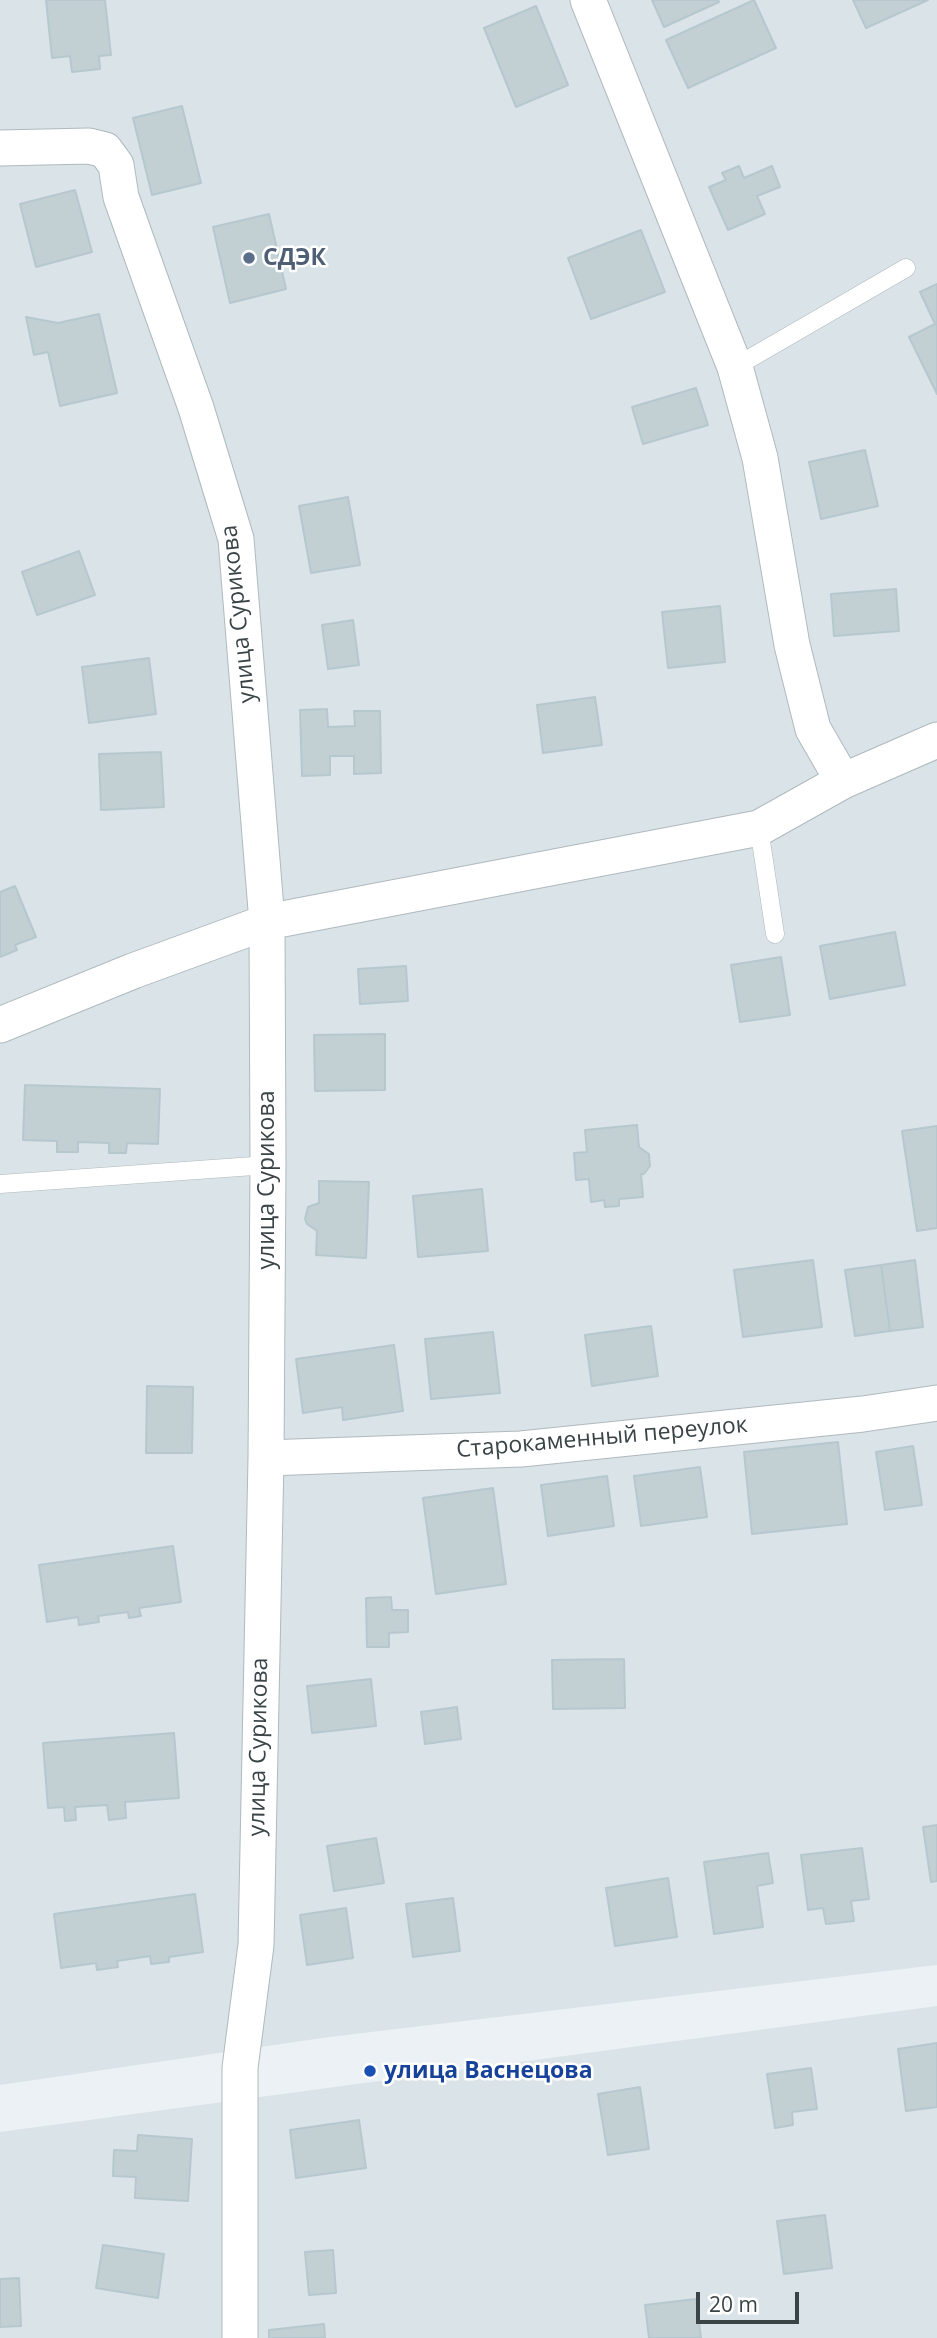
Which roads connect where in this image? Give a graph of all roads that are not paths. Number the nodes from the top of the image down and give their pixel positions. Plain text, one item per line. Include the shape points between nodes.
1 (588, 0) edge
2 (0, 148) edge
3 (906, 268) dead end
4 (735, 367) junction
5 (937, 740) edge
6 (843, 780) junction
7 (759, 828) junction
8 (267, 922) junction
9 (775, 934) dead end
10 (0, 1025) edge
11 (268, 1165) junction
12 (0, 1184) edge
13 (937, 1403) edge
14 (266, 1458) junction
15 (240, 2338) edge

1 - 4 street
2 - 8 street, улица Сурикова via 89,146 105,150 116,165 121,197 196,408 236,539
3 - 4 lane
4 - 6 street via 760,458 792,645 813,729
5 - 6 street
6 - 7 street
7 - 8 street
7 - 9 lane
8 - 10 street
8 - 11 street, улица Сурикова
11 - 12 lane
11 - 14 street, улица Сурикова
13 - 14 street, Старокаменный переулок via 522,1449
14 - 15 street, улица Сурикова via 256,1945 240,2068

